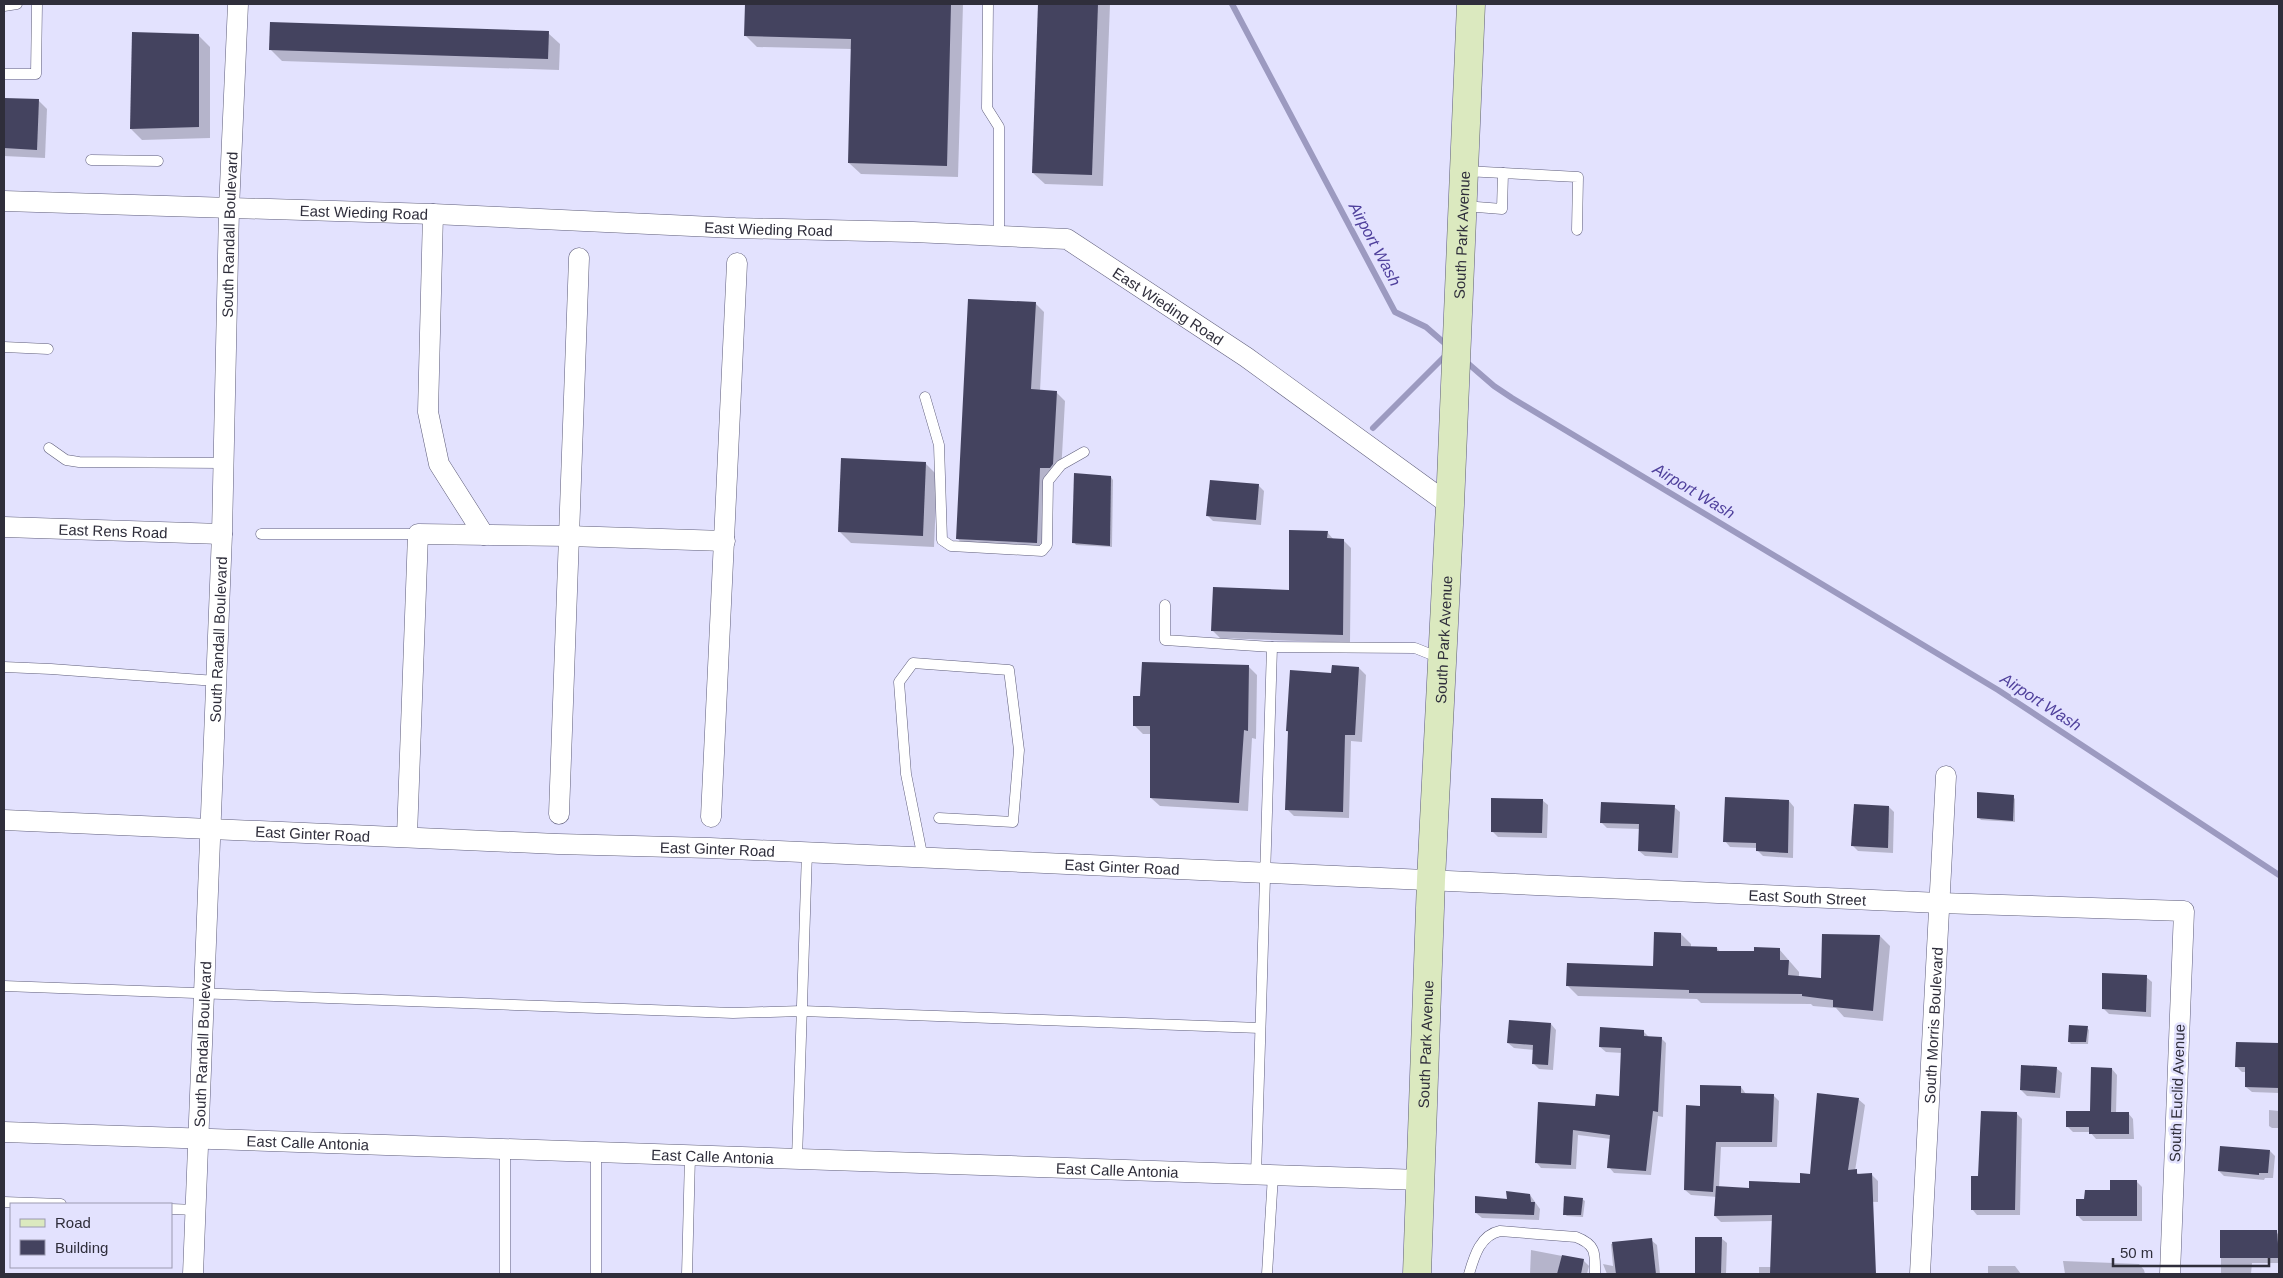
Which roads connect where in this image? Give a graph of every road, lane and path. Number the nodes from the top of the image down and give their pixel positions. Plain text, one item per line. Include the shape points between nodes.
1 (17, 4) edge
2 (37, 4) edge
3 (238, 4) edge
4 (988, 4) edge
5 (1471, 4) edge
6 (4, 6) edge
7 (4, 74) edge
8 (91, 160) dead end
9 (158, 161) dead end
10 (1464, 171) junction
11 (1504, 172) junction
12 (4, 201) edge
13 (1463, 206) junction
14 (229, 209) junction
15 (433, 214) junction
16 (1577, 230) dead end
17 (999, 236) junction
18 (579, 258) dead end
19 (737, 263) dead end
20 (4, 347) edge
21 (48, 348) dead end
22 (925, 397) dead end
23 (49, 448) dead end
24 (1084, 452) dead end
25 (224, 463) junction
26 (1450, 505) junction
27 (4, 527) edge
28 (222, 534) junction
29 (261, 534) dead end
30 (418, 534) junction
31 (484, 534) junction
32 (568, 536) junction
33 (725, 541) junction
34 (1165, 605) dead end
35 (1272, 647) junction
36 (1442, 659) junction
37 (4, 668) edge
38 (216, 681) junction
39 (1946, 776) dead end
40 (559, 814) dead end
41 (712, 817) dead end
42 (939, 818) dead end
43 (4, 820) edge
44 (209, 828) junction
45 (407, 836) junction
46 (807, 852) junction
47 (923, 859) junction
48 (1266, 873) junction
49 (1430, 880) junction
50 (1940, 903) junction
51 (2184, 911) joint
52 (4, 986) edge
53 (203, 993) junction
54 (802, 1011) junction
55 (1260, 1028) junction
56 (4, 1132) edge
57 (198, 1140) junction
58 (504, 1150) junction
59 (596, 1153) junction
60 (690, 1156) junction
61 (798, 1160) junction
62 (1264, 1175) junction
63 (1421, 1180) junction
64 (4, 1202) edge
65 (32, 1203) edge
66 (172, 1209) edge
67 (196, 1210) junction
68 (193, 1274) edge
69 (505, 1274) edge
70 (596, 1274) edge
71 (687, 1274) edge
72 (1267, 1274) edge
73 (1417, 1274) edge
74 (1469, 1274) edge
75 (1595, 1274) edge
76 (1920, 1274) edge
77 (2170, 1274) edge

1 - 6 lane
2 - 7 lane via 36,74
3 - 14 street, South Randall Boulevard
4 - 17 lane via 987,108 999,127
5 - 10 main road, South Park Avenue
8 - 9 lane
10 - 11 lane
10 - 13 main road, South Park Avenue
11 - 13 lane via 1502,209
11 - 16 lane via 1578,177
12 - 14 street, East Wieding Road
13 - 26 main road, South Park Avenue
14 - 15 street, East Wieding Road
14 - 25 street, South Randall Boulevard
15 - 17 street, East Wieding Road via 725,228
15 - 31 street via 428,412 439,464
17 - 26 street, East Wieding Road via 1067,239 1246,357
18 - 32 street
19 - 33 street
20 - 21 lane
22 - 24 lane via 939,445 942,540 951,546 1042,550 1047,545 1048,481 1062,465
23 - 25 lane via 66,460 79,462
25 - 28 street, South Randall Boulevard
26 - 36 main road, South Park Avenue
27 - 28 street, East Rens Road
28 - 38 street, South Randall Boulevard
29 - 30 lane
30 - 31 street
30 - 45 street
31 - 32 street
32 - 33 street
32 - 40 street
33 - 41 street
34 - 35 lane via 1165,640
35 - 36 lane via 1415,648
35 - 48 lane
36 - 49 main road, South Park Avenue
37 - 38 lane
38 - 44 street, South Randall Boulevard
39 - 50 street, South Morris Boulevard
42 - 47 lane via 1013,822 1019,750 1009,670 913,663 899,682 906,774
43 - 44 street, East Ginter Road
44 - 45 street, East Ginter Road
44 - 53 street, South Randall Boulevard
45 - 46 street, East Ginter Road
46 - 47 street, East Ginter Road
46 - 54 lane
47 - 48 street, East Ginter Road
48 - 49 street, East Ginter Road
48 - 55 lane
49 - 50 street, East South Street
49 - 63 main road, South Park Avenue
50 - 51 street, East South Street
50 - 76 street, South Morris Boulevard
51 - 77 street, South Euclid Avenue
52 - 53 lane
53 - 54 lane via 733,1013
53 - 57 street, South Randall Boulevard
54 - 55 lane
54 - 61 lane
55 - 62 lane
56 - 57 street, East Calle Antonia
57 - 58 street, East Calle Antonia
57 - 67 street, South Randall Boulevard
58 - 59 street, East Calle Antonia
58 - 69 lane
59 - 60 street, East Calle Antonia
59 - 70 lane
60 - 61 street, East Calle Antonia
60 - 71 lane
61 - 62 street, East Calle Antonia
62 - 63 street, East Calle Antonia
62 - 72 lane
63 - 73 main road, South Park Avenue
64 - 65 lane
66 - 67 lane
67 - 68 street, South Randall Boulevard
74 - 75 lane via 1480,1246 1491,1233 1500,1231 1576,1237 1586,1241 1595,1256

